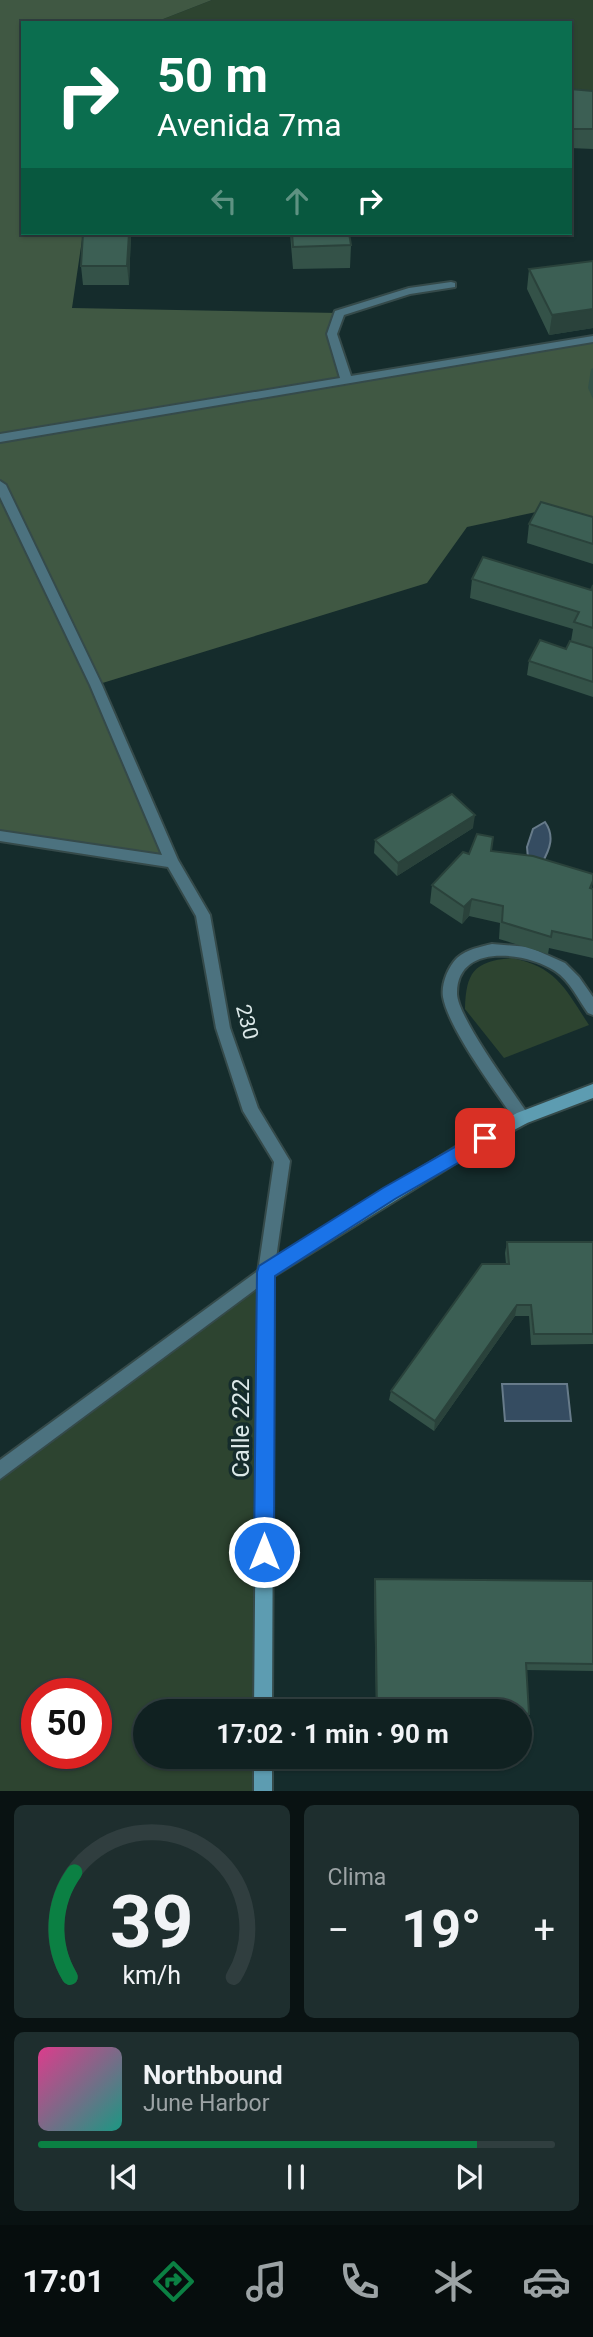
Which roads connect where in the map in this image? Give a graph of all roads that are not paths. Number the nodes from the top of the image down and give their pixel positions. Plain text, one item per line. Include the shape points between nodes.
1 (451, 285) dead end
2 (593, 339) edge
3 (346, 379) junction
4 (0, 438) edge
5 (0, 485) edge
6 (0, 836) edge
7 (172, 862) junction
8 (593, 1009) edge
9 (593, 1091) edge
10 (522, 1118) junction
11 (266, 1272) junction
12 (0, 1471) edge
13 (263, 1699) edge
14 (263, 1769) edge
15 (263, 1791) edge

1 - 3 street via 409,291 339,313 332,334
2 - 3 street
3 - 4 street
5 - 7 street, 230 via 96,685
6 - 7 street
7 - 11 street, 230 via 203,915 223,1028 251,1111 282,1161
8 - 10 street via 558,966 518,951 495,948 473,954 453,974 450,996 458,1016
9 - 10 main road
10 - 11 main road via 389,1193
11 - 12 street
11 - 13 main road, Calle 222
14 - 15 main road

